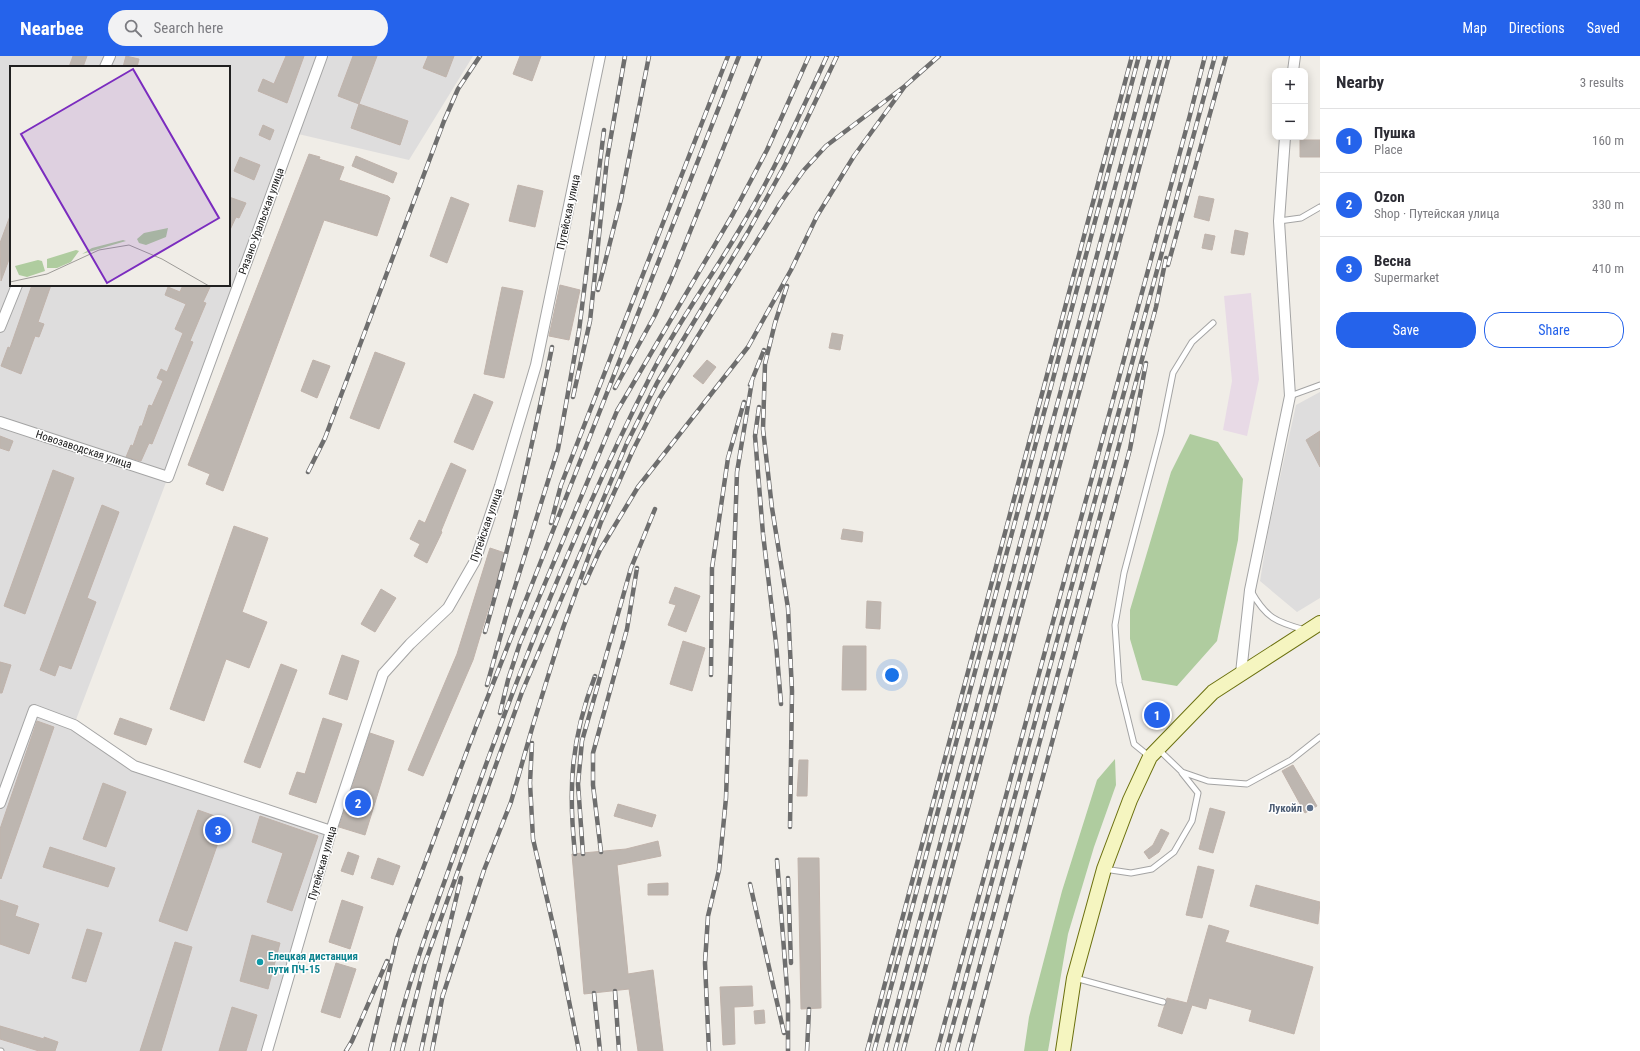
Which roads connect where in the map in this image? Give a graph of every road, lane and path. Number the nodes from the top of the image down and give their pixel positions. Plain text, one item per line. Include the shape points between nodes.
1 (110, 56) edge
2 (322, 56) edge
3 (600, 56) edge
4 (1295, 56) edge
5 (105, 66) edge
6 (1293, 68) edge
7 (1285, 140) edge
8 (1320, 207) edge
9 (1279, 221) junction
10 (17, 286) edge
11 (1213, 323) dead end
12 (0, 327) edge
13 (1320, 385) edge
14 (1290, 396) junction
15 (0, 422) edge
16 (168, 477) joint
17 (1250, 590) junction
18 (1320, 623) edge
19 (1308, 631) junction
20 (1241, 673) junction
21 (1320, 737) edge
22 (1154, 753) junction
23 (1182, 772) junction
24 (0, 803) edge
25 (331, 831) junction
26 (1104, 869) junction
27 (1074, 978) junction
28 (1163, 1002) dead end
29 (267, 1051) edge
30 (1063, 1051) edge

1 - 5 street
2 - 16 street, Рязано-Уральская улица
3 - 25 street, Путейская улица via 536,365 475,561 448,608 383,674
4 - 6 street
7 - 9 street
8 - 9 lane via 1301,218
9 - 14 street
10 - 12 street
11 - 22 lane via 1192,342 1173,373 1161,433 1124,573 1115,626 1119,683 1134,744
13 - 14 lane
14 - 17 street
15 - 16 street, Новозаводская улица
17 - 19 lane via 1260,608 1270,617 1285,625
17 - 20 street
18 - 19 main road
19 - 20 main road
20 - 22 main road via 1213,692
21 - 23 lane via 1291,760 1247,784 1208,782
22 - 23 lane
22 - 26 main road via 1130,800
23 - 26 lane via 1198,793 1192,820 1174,852 1152,869 1131,873
24 - 25 street via 34,710 74,725 134,766
25 - 29 street, Путейская улица
26 - 27 main road
27 - 28 lane
27 - 30 main road

